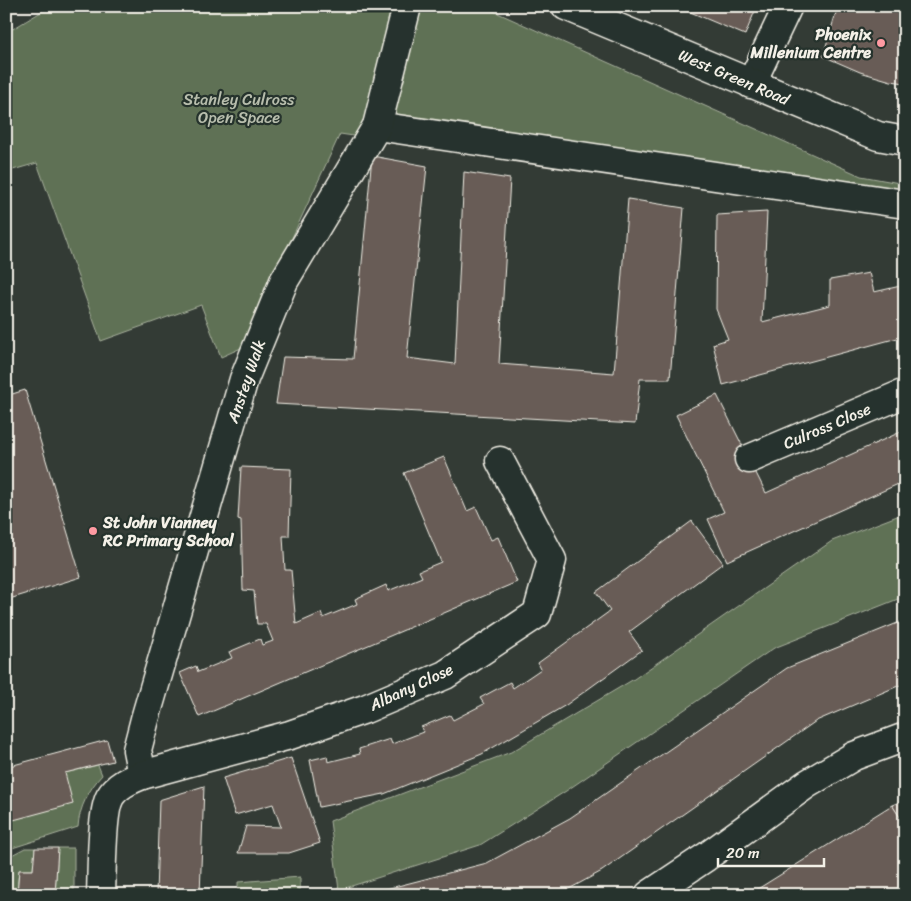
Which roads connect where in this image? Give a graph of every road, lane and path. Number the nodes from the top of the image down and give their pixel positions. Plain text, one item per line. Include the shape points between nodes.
1 (407, 6) edge
2 (566, 6) edge
3 (788, 6) edge
4 (751, 84) junction
5 (377, 126) junction
6 (905, 141) edge
7 (905, 204) edge
8 (905, 393) edge
9 (749, 460) dead end
10 (500, 461) dead end
11 (905, 737) edge
12 (142, 775) junction
13 (101, 895) edge
14 (649, 895) edge

1 - 5 street, Anstey Walk
2 - 4 street, West Green Road
3 - 4 street
4 - 6 street, West Green Road via 878,136
5 - 7 street
5 - 12 street, Anstey Walk via 284,281 244,379 137,750
8 - 9 street, Culross Close
10 - 12 street, Albany Close via 552,560 537,614 445,675 365,709 290,735
11 - 14 street via 854,756 807,784
12 - 13 street, Albany Close via 124,782 110,798 104,823

